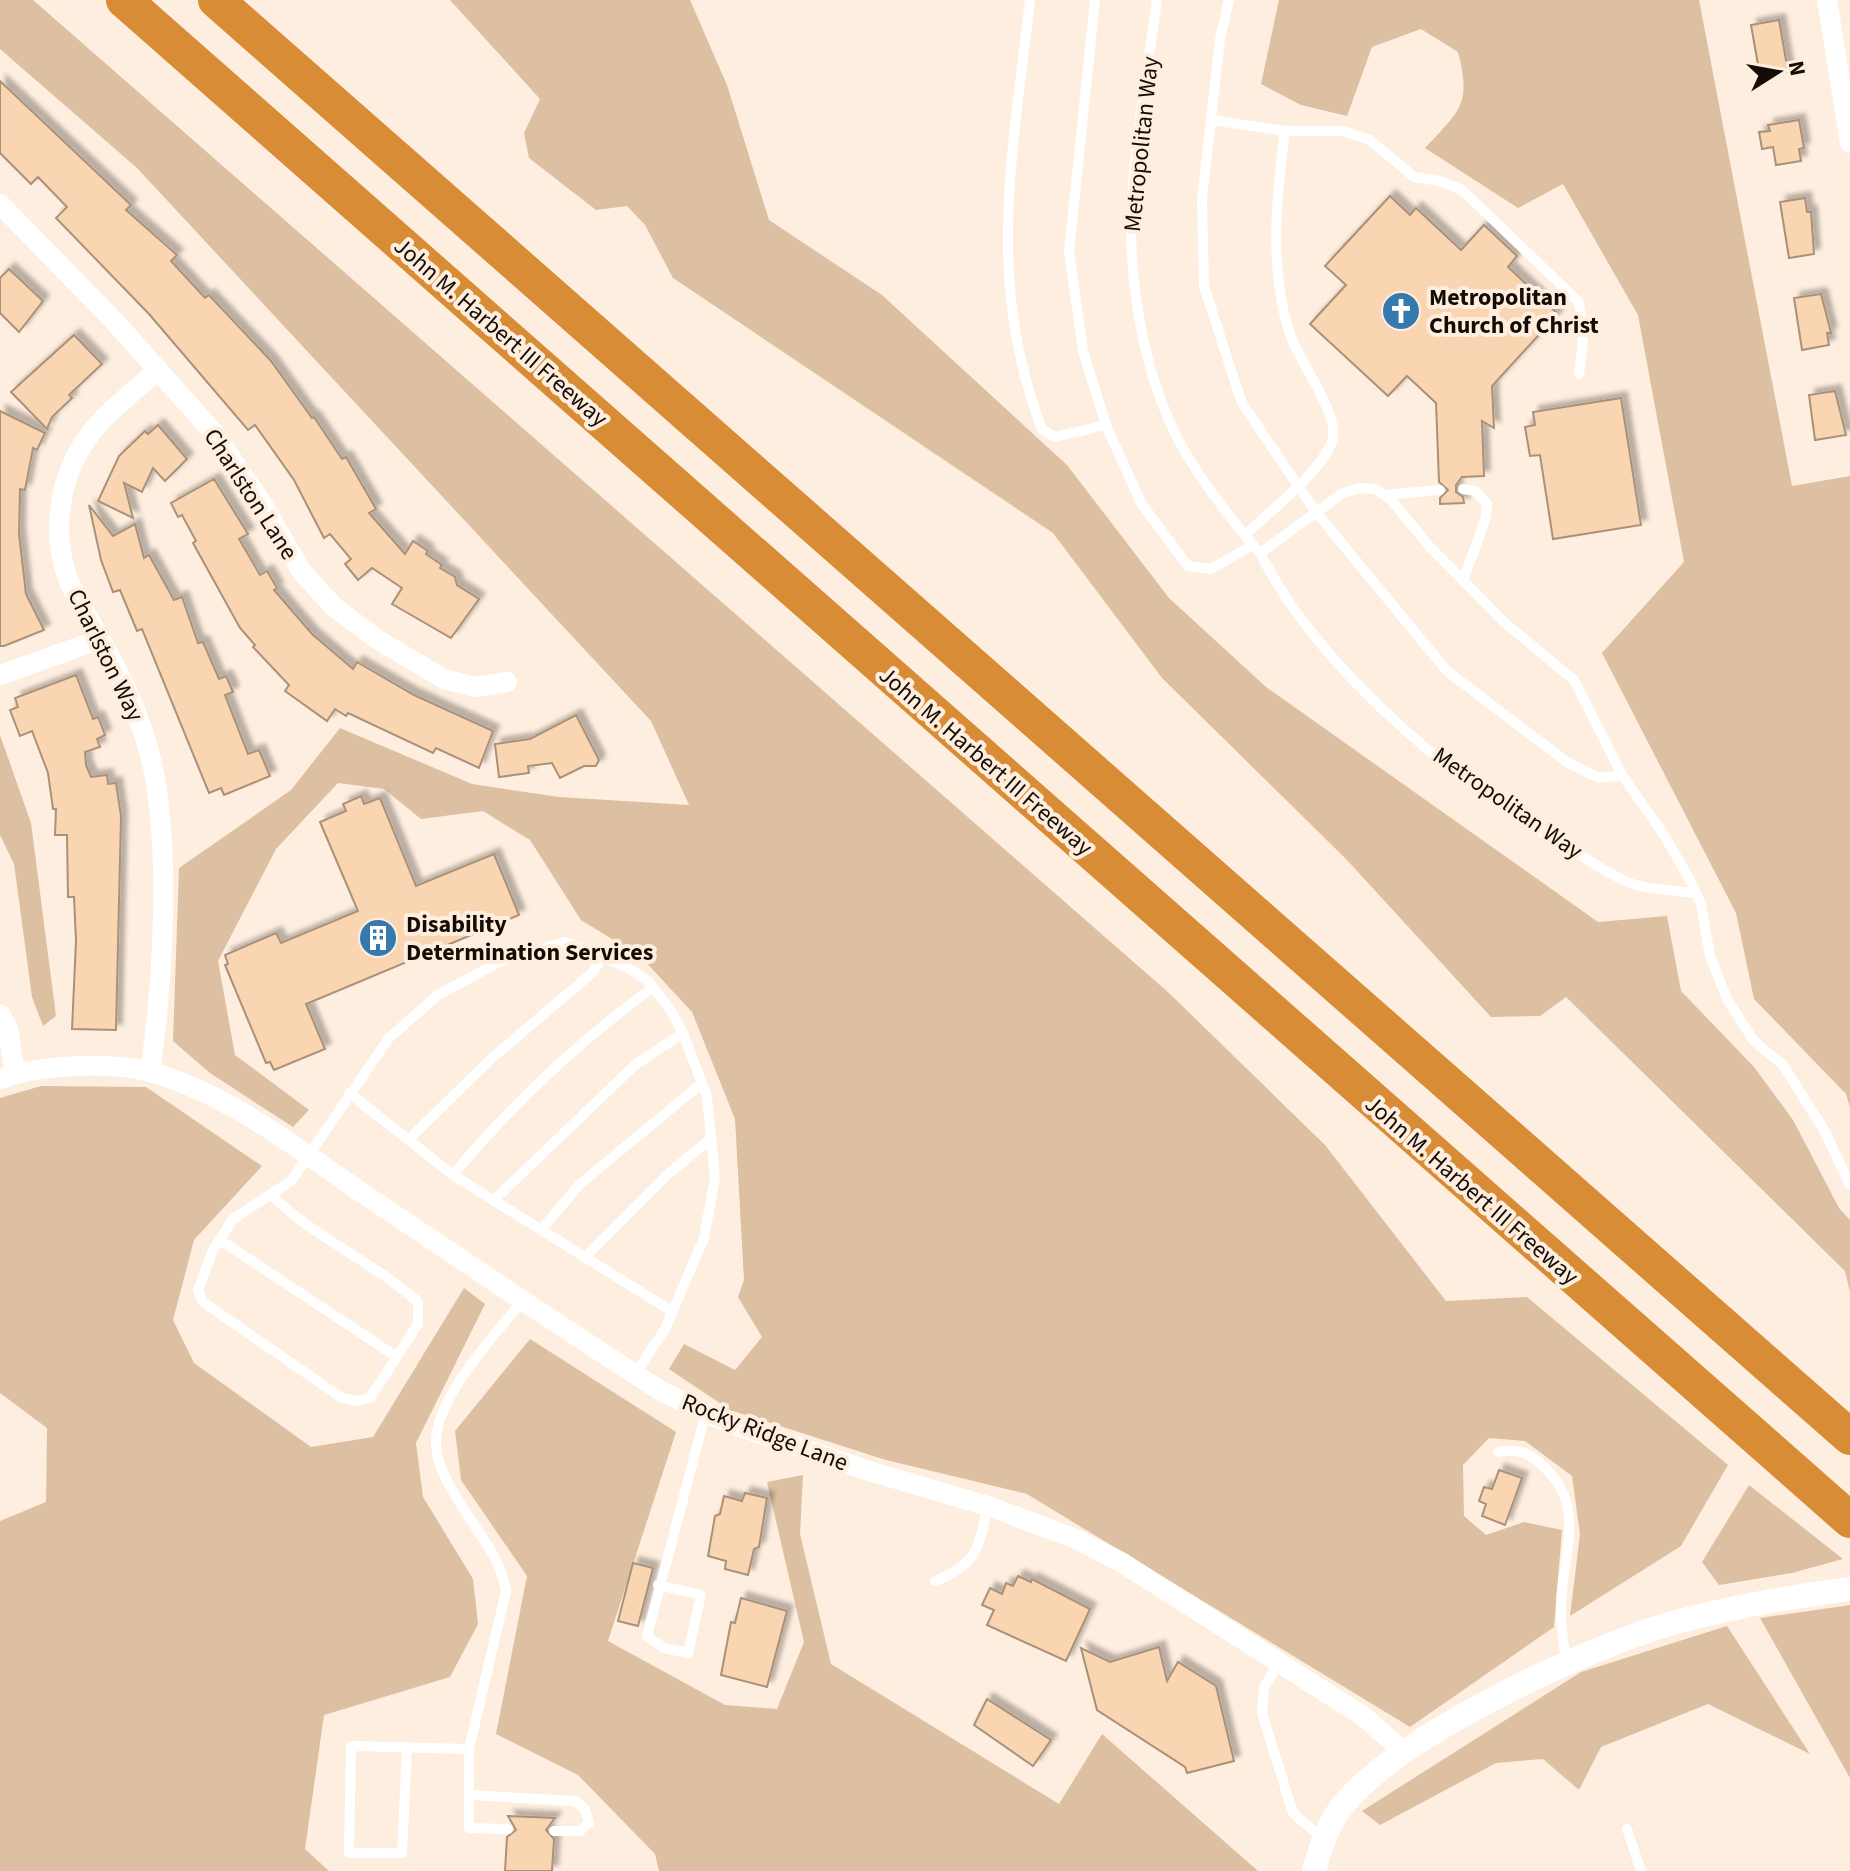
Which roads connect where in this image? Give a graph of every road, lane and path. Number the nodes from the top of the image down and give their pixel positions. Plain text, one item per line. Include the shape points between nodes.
1 (124, 0) edge
2 (216, 0) edge
3 (1030, 0) edge
4 (1095, 0) edge
5 (1157, 0) edge
6 (1229, 0) edge
7 (1827, 0) edge
8 (1211, 120) junction
9 (1285, 131) junction
10 (1850, 143) edge
11 (0, 204) edge
12 (158, 370) junction
13 (1579, 374) dead end
14 (1106, 425) junction
15 (1297, 485) junction
16 (1463, 489) dead end
17 (1440, 490) dead end
18 (1385, 495) junction
19 (1315, 511) junction
20 (1245, 535) junction
21 (1257, 549) junction
22 (1463, 581) junction
23 (101, 639) junction
24 (0, 675) edge
25 (507, 682) dead end
26 (1622, 775) junction
27 (1696, 893) junction
28 (603, 957) junction
29 (653, 987) junction
30 (0, 1014) edge
31 (683, 1033) junction
32 (150, 1072) junction
33 (7, 1076) edge
34 (702, 1083) junction
35 (349, 1093) junction
36 (712, 1138) junction
37 (409, 1139) junction
38 (307, 1156) junction
39 (453, 1175) junction
40 (1850, 1185) edge
41 (271, 1195) junction
42 (494, 1200) junction
43 (541, 1230) junction
44 (220, 1240) junction
45 (584, 1258) junction
46 (523, 1300) junction
47 (673, 1312) junction
48 (397, 1357) junction
49 (635, 1374) junction
50 (706, 1412) junction
51 (1850, 1437) edge
52 (1498, 1452) dead end
53 (988, 1506) junction
54 (1850, 1520) edge
55 (935, 1581) dead end
56 (658, 1585) junction
57 (1850, 1589) edge
58 (1279, 1663) junction
59 (1566, 1663) junction
60 (407, 1747) junction
61 (469, 1749) junction
62 (1405, 1753) junction
63 (469, 1795) junction
64 (508, 1829) dead end
65 (1627, 1829) dead end
66 (554, 1831) dead end
67 (1323, 1839) junction
68 (1314, 1871) edge
69 (1641, 1871) edge

1 - 54 highway, John M. Harbert III Freeway
2 - 51 highway
3 - 14 lane via 1007,210 1014,341 1042,429 1055,437
4 - 14 lane via 1069,252 1083,351
5 - 20 lane, Metropolitan Way via 1132,200 1131,253 1156,383 1179,441
6 - 8 lane
7 - 10 street
8 - 9 lane
8 - 15 lane via 1202,199 1204,287 1242,403
9 - 13 lane via 1343,131 1370,140 1414,177 1462,190 1578,301 1584,348
9 - 15 lane via 1278,182 1279,289 1292,338 1332,415 1333,439
11 - 12 street, Charlston Lane
12 - 23 street, Charlston Way via 91,433 77,453 63,494 60,534 67,575
12 - 25 street, Charlston Lane via 232,458 302,572 334,607 444,679 475,687
14 - 21 lane via 1141,503 1188,566 1211,569
15 - 19 lane
15 - 20 lane
16 - 22 lane via 1475,491 1487,504
17 - 18 lane
18 - 19 lane via 1359,488
18 - 22 lane
19 - 21 lane
19 - 26 lane via 1447,671 1567,762 1599,778
20 - 21 lane, Metropolitan Way
21 - 27 lane, Metropolitan Way via 1281,594 1362,688 1450,768 1551,839 1635,885
22 - 26 lane via 1574,680
23 - 24 street
23 - 32 street, Charlston Way via 143,730 161,826 159,989
26 - 27 lane
27 - 40 lane via 1710,956 1727,999 1754,1041 1783,1065 1823,1128
28 - 29 lane
28 - 35 lane via 565,942 501,961 438,995 399,1029
28 - 37 lane via 592,973 492,1058
29 - 31 lane
29 - 39 lane via 553,1073
30 - 33 street via 8,1029
31 - 34 lane
31 - 42 lane via 635,1065
32 - 33 street, Rocky Ridge Lane via 116,1067
32 - 38 street, Rocky Ridge Lane via 231,1108
34 - 36 lane
34 - 43 lane via 580,1184
35 - 37 lane
35 - 38 lane
36 - 45 lane
36 - 47 lane via 715,1178 704,1238
37 - 39 lane
38 - 41 lane via 291,1181
38 - 46 street, Rocky Ridge Lane
39 - 42 lane
41 - 44 lane via 233,1219
41 - 48 lane via 294,1217 418,1302 418,1324
42 - 43 lane
43 - 45 lane
44 - 48 lane
44 - 48 lane via 198,1290 203,1302 314,1381 342,1398 370,1398
45 - 47 lane
46 - 49 street, Rocky Ridge Lane
46 - 61 lane via 440,1415 436,1444 443,1475 502,1566 506,1591
47 - 49 lane
49 - 50 street, Rocky Ridge Lane
50 - 53 street, Rocky Ridge Lane via 869,1471
50 - 56 lane
52 - 59 lane via 1513,1450 1537,1459 1565,1498 1571,1539 1560,1606
53 - 55 lane via 972,1560
53 - 58 street, Rocky Ridge Lane via 1121,1562
56 - 56 lane via 647,1636 664,1648 688,1653 701,1595
57 - 59 street via 1705,1614
58 - 62 street, Rocky Ridge Lane via 1363,1716
58 - 67 lane via 1264,1687 1262,1713 1293,1813
59 - 62 street
60 - 60 lane via 351,1746 349,1853 402,1853
60 - 61 lane
61 - 63 lane
62 - 67 street via 1343,1805
63 - 64 lane via 469,1828
63 - 66 lane via 575,1801 585,1809 589,1823 580,1831
65 - 69 lane
67 - 68 street

